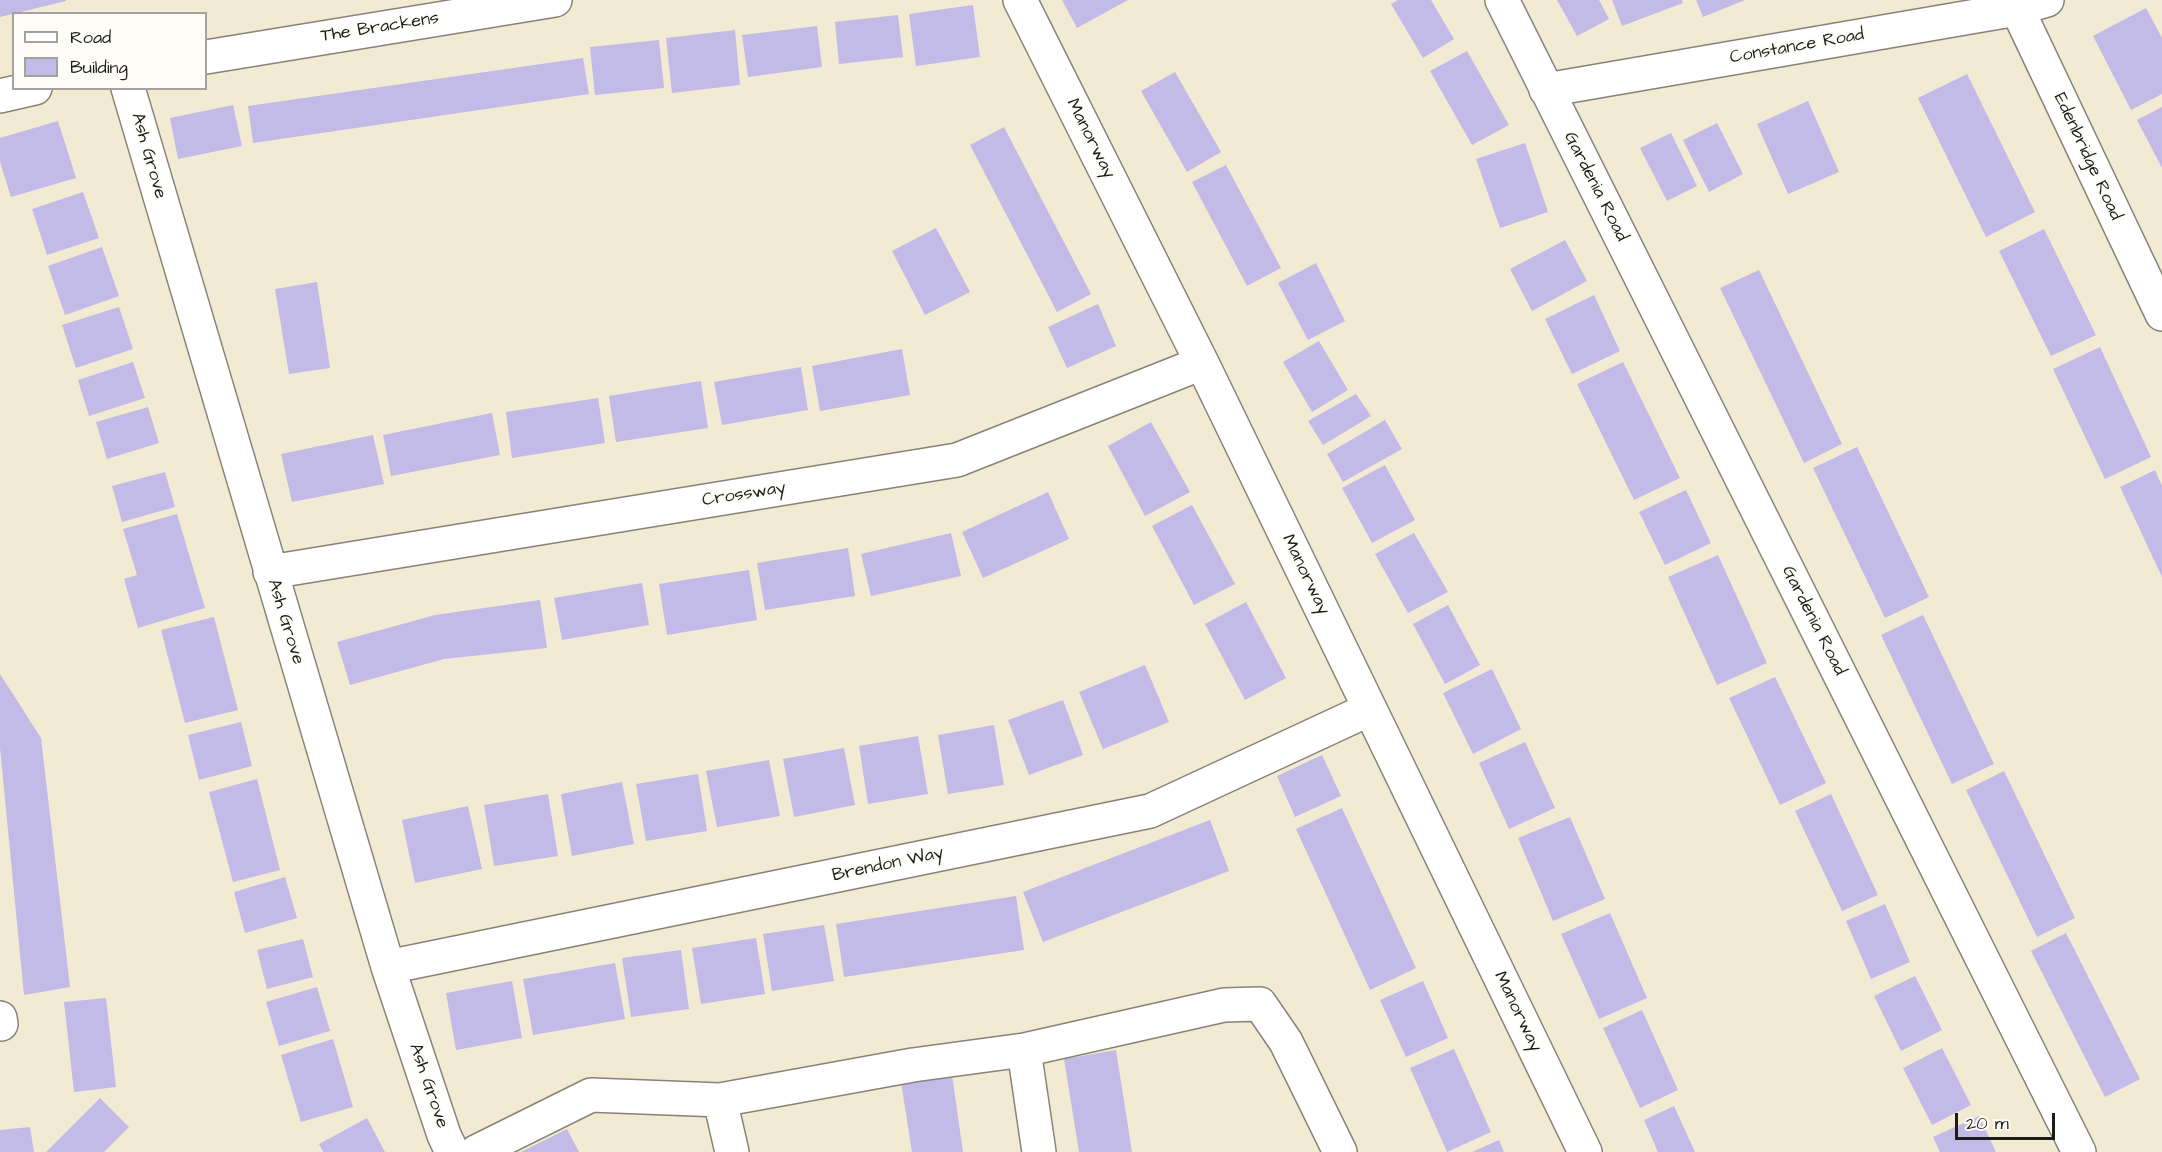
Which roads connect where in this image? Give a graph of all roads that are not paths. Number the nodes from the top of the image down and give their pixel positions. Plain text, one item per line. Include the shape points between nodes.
1 (555, 0) edge
2 (1020, 0) edge
3 (1502, 0) edge
4 (2026, 3) edge
5 (207, 57) edge
6 (26, 90) edge
7 (129, 90) edge
8 (1546, 90) junction
9 (0, 96) edge
10 (2162, 314) edge
11 (1202, 363) junction
12 (270, 572) junction
13 (1370, 710) junction
14 (388, 967) junction
15 (1024, 1050) junction
16 (720, 1100) junction
17 (452, 1152) edge
18 (476, 1152) edge
19 (732, 1152) edge
20 (1039, 1152) edge
21 (1340, 1152) edge
22 (1585, 1152) edge
23 (2079, 1152) edge

1 - 5 street, The Brackens
2 - 11 street, Manorway
3 - 8 street, Gardenia Road
4 - 8 street, Constance Road
4 - 10 street, Edenbridge Road
6 - 9 street
7 - 12 street, Ash Grove
8 - 23 street, Gardenia Road
11 - 12 street, Crossway via 957,460
11 - 13 street, Manorway
12 - 14 street, Ash Grove
13 - 14 street, Brendon Way via 1150,811
13 - 22 street, Manorway
14 - 17 street, Ash Grove
15 - 16 street via 913,1065
15 - 20 street
15 - 21 street via 1224,1005 1260,1004 1286,1042
16 - 18 street via 591,1095
16 - 19 street

